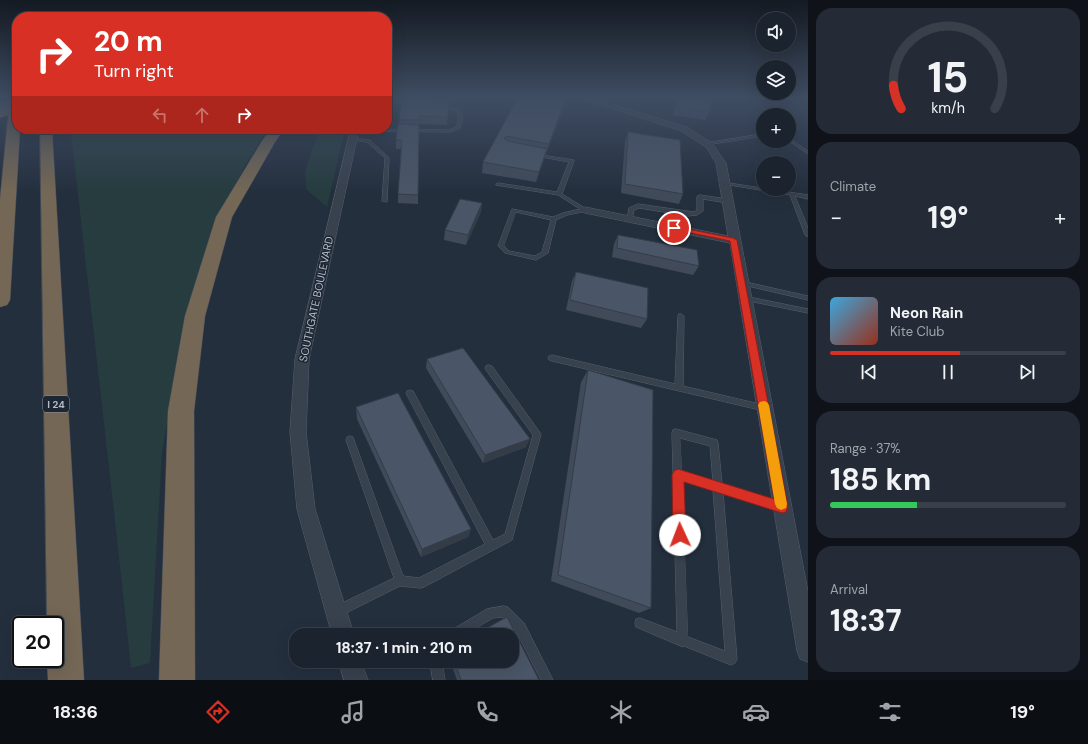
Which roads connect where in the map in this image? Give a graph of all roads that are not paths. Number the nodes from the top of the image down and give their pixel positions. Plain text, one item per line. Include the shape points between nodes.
1 (457, 129) edge
2 (683, 129) edge
3 (392, 132) edge
4 (13, 134) edge
5 (46, 134) edge
6 (274, 134) edge
7 (354, 134) edge
8 (356, 134) edge
9 (756, 136) edge
10 (706, 144) junction
11 (796, 144) edge
12 (528, 153) edge
13 (808, 153) edge
14 (724, 183) junction
15 (498, 184) dead end
16 (756, 188) edge
17 (559, 194) junction
18 (796, 195) edge
19 (793, 196) edge
20 (808, 197) edge
21 (385, 201) dead end
22 (727, 201) junction
23 (584, 210) junction
24 (554, 218) junction
25 (630, 219) junction
26 (808, 235) edge
27 (733, 240) junction
28 (741, 283) junction
29 (744, 298) junction
30 (808, 298) edge
31 (0, 300) edge
32 (808, 311) edge
33 (681, 316) dead end
34 (552, 358) dead end
35 (489, 368) dead end
36 (679, 388) junction
37 (410, 392) dead end
38 (764, 408) junction
39 (350, 440) dead end
40 (678, 475) junction
41 (717, 487) junction
42 (782, 507) junction
43 (491, 546) junction
44 (400, 581) junction
45 (336, 612) junction
46 (640, 624) dead end
47 (341, 628) edge
48 (466, 628) edge
49 (683, 641) junction
50 (808, 651) edge
51 (352, 668) edge
52 (437, 668) edge
53 (66, 680) edge
54 (177, 680) edge
55 (356, 680) edge
56 (439, 680) edge
57 (547, 680) edge

1 - 3 lane
2 - 10 street
4 - 31 highway
5 - 53 highway, I 24
6 - 54 highway via 224,217 195,316 181,411
7 - 45 street, SOUTHGATE BOULEVARD via 302,359 298,432 306,509
8 - 21 lane via 387,158
9 - 10 lane
10 - 14 street via 721,164
11 - 13 lane
12 - 17 lane via 572,161
14 - 16 lane
14 - 22 street
15 - 17 lane
17 - 23 lane
18 - 20 lane
19 - 26 lane
22 - 25 lane via 700,197 700,211 695,214 638,206 632,209
22 - 27 street
23 - 24 lane
23 - 25 street
24 - 24 lane via 514,210 501,246 507,252 536,258 545,253
25 - 27 street
27 - 28 street
28 - 29 street
28 - 30 lane
29 - 32 lane
29 - 38 street
33 - 36 lane
34 - 36 lane
35 - 43 lane via 536,434 509,537
36 - 38 lane
37 - 43 lane
38 - 42 street
39 - 44 lane
40 - 41 lane
40 - 41 lane via 676,432 714,443
40 - 49 lane
41 - 42 lane
41 - 49 lane via 731,659
42 - 50 street
43 - 44 lane via 420,583
44 - 45 lane
45 - 47 street, SOUTHGATE BOULEVARD
46 - 49 lane
48 - 57 lane via 491,613 504,611 520,627
51 - 55 street
52 - 56 lane

